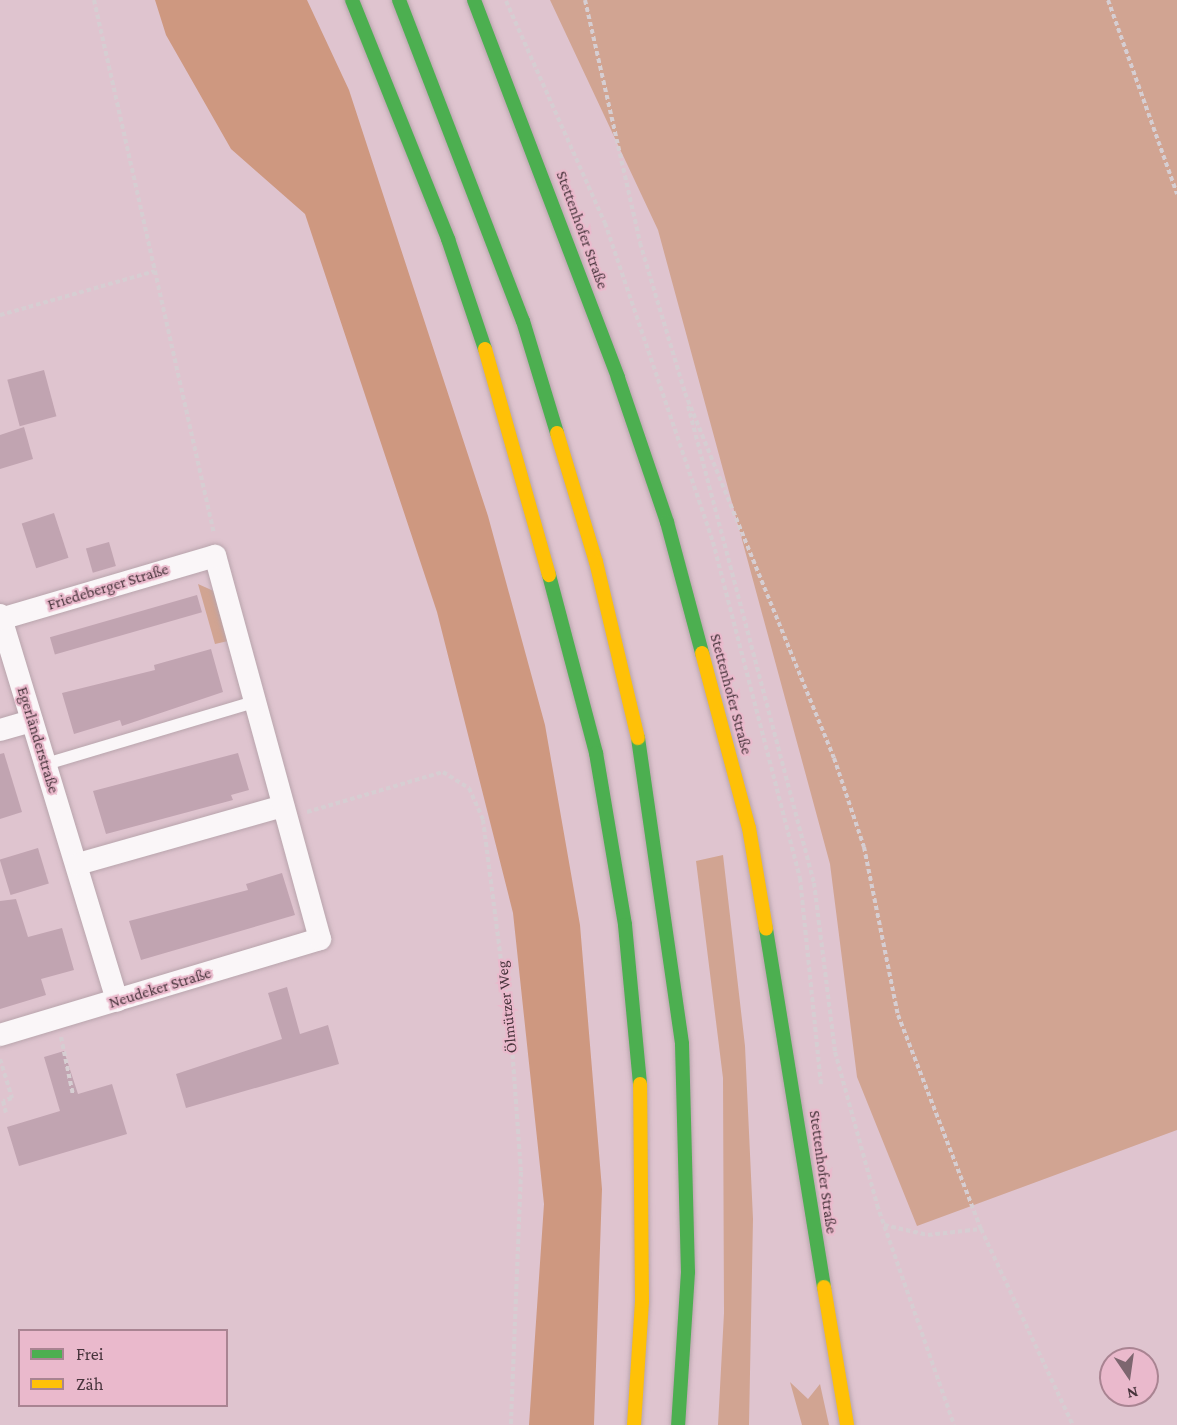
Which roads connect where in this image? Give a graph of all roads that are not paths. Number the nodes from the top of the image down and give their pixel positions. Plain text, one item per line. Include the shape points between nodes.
1 (351, 0) edge
2 (399, 0) edge
3 (474, 0) edge
4 (1, 617) edge
5 (254, 702) junction
6 (32, 721) junction
7 (0, 730) edge
8 (46, 764) junction
9 (285, 812) junction
10 (78, 864) junction
11 (117, 1001) junction
12 (0, 1035) edge
13 (634, 1425) edge
14 (678, 1425) edge
15 (847, 1425) edge

1 - 13 main road via 448,239 506,410 596,753 625,925 643,1117 643,1291
2 - 14 main road via 523,321 596,562 638,740 659,857 682,1044 688,1272
3 - 15 main road, Stettenhofer Straße via 626,400 667,522 749,828
4 - 5 street, Friedeberger Straße via 215,556
4 - 6 street, Egerländerstraße
5 - 8 lane
5 - 9 street
6 - 7 street
6 - 8 street, Egerländerstraße
8 - 10 street, Egerländerstraße
9 - 10 street
9 - 11 street, Neudeker Straße via 320,939
10 - 11 street, Egerländerstraße
11 - 12 street, Neudeker Straße

